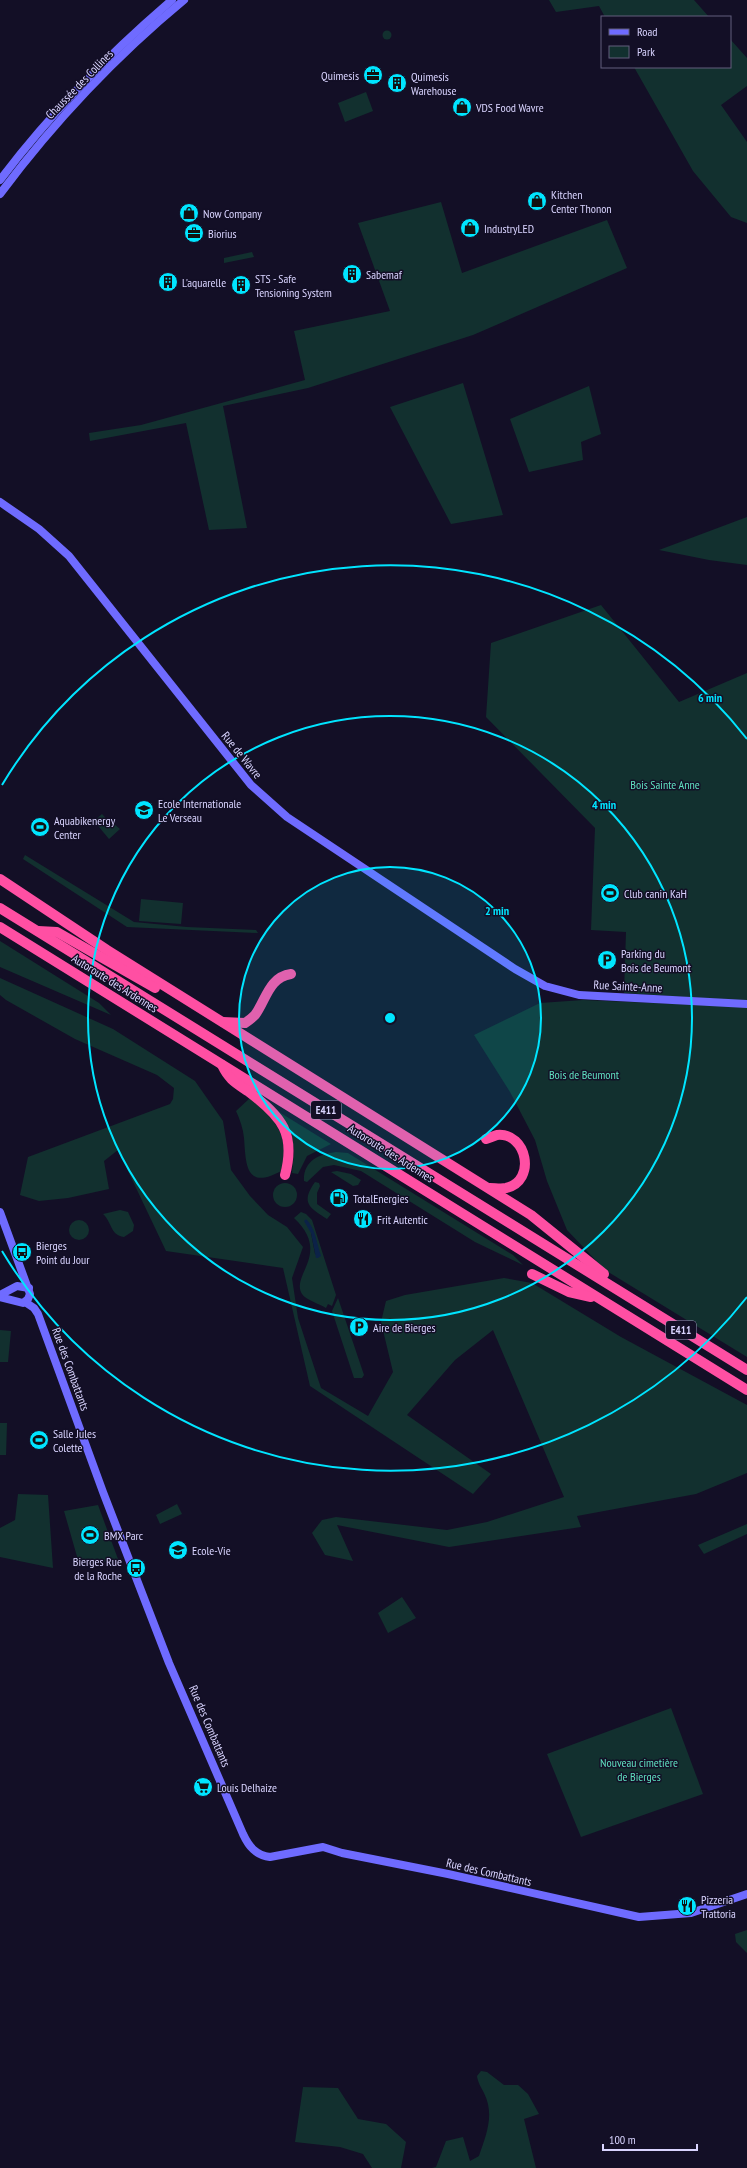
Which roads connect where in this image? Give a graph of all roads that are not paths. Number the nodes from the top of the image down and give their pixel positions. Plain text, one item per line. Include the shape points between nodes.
1 (172, 0) edge
2 (184, 0) edge
3 (0, 180) edge
4 (0, 194) edge
5 (0, 502) edge
6 (0, 879) edge
7 (0, 908) edge
8 (0, 927) edge
9 (37, 931) junction
10 (514, 969) joint
11 (291, 974) dead end
12 (747, 1004) edge
13 (199, 1009) junction
14 (218, 1021) junction
15 (222, 1065) junction
16 (486, 1139) dead end
17 (285, 1175) dead end
18 (490, 1188) junction
19 (0, 1212) edge
20 (20, 1268) junction
21 (532, 1274) dead end
22 (16, 1287) junction
23 (614, 1289) junction
24 (28, 1295) junction
25 (0, 1296) edge
26 (13, 1299) junction
27 (603, 1301) junction
28 (747, 1370) edge
29 (747, 1390) edge
30 (747, 1894) edge

1 - 3 street, Chaussée des Collines via 86,80
2 - 4 street, Chaussée des Collines via 86,91 25,160
5 - 10 street, Rue de Wavre via 39,529 69,556 235,766 267,801
6 - 13 highway
7 - 9 highway, Autoroute des Ardennes / E411
8 - 15 highway, Autoroute des Ardennes / E411
9 - 13 highway via 57,932 140,980
9 - 23 highway, Autoroute des Ardennes / E411
10 - 12 street, Rue Sainte-Anne via 545,986 579,995
11 - 14 highway via 284,975 266,992 255,1015 245,1023
13 - 14 highway
14 - 18 highway
15 - 17 highway via 228,1078 266,1106 286,1130 290,1149
15 - 27 highway, Autoroute des Ardennes / E411
16 - 18 highway via 498,1135 510,1137 520,1146 526,1161 525,1171 516,1183 506,1188
18 - 23 highway via 564,1240 585,1261 608,1277
19 - 20 street, Rue des Combattants
20 - 22 street
20 - 24 street, Rue des Combattants
21 - 27 highway via 569,1292
22 - 24 street
22 - 25 street
22 - 26 street via 12,1293
23 - 28 highway, Autoroute des Ardennes / E411
24 - 26 street via 18,1302
24 - 30 street, Rue des Combattants via 38,1304 38,1314 108,1506 169,1663 243,1834 249,1845 258,1853 270,1857 324,1847 639,1917 691,1913
25 - 26 street
27 - 29 highway, Autoroute des Ardennes / E411

